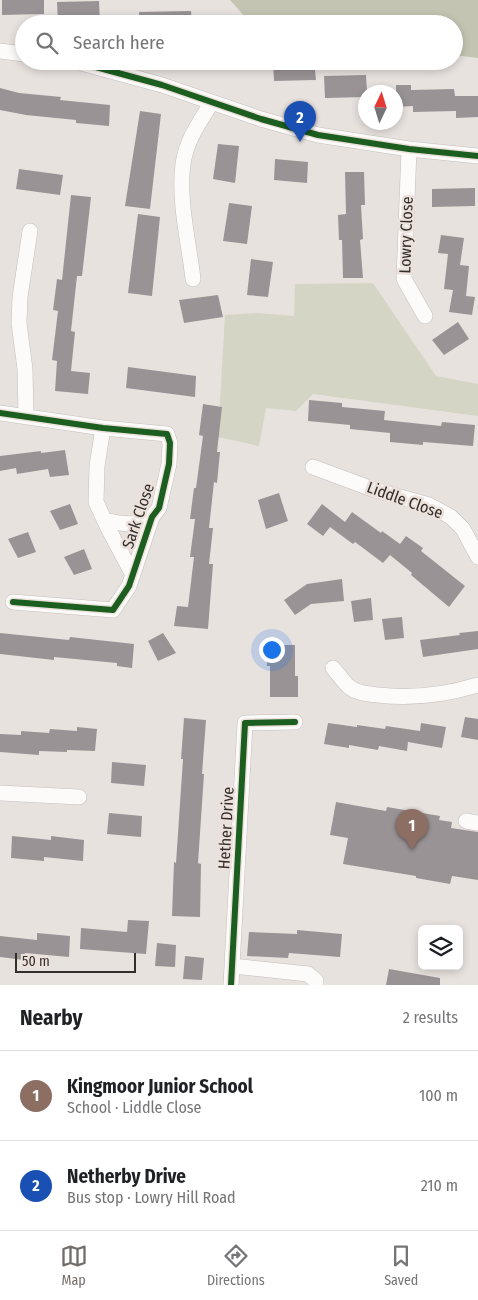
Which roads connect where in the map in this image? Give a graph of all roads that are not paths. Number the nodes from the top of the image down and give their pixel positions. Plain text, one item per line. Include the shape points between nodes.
1 (0, 50) edge
2 (15, 52) edge
3 (107, 70) edge
4 (212, 102) junction
5 (409, 149) junction
6 (478, 156) edge
7 (30, 231) dead end
8 (193, 279) dead end
9 (425, 316) dead end
10 (0, 413) edge
11 (26, 416) junction
12 (103, 428) junction
13 (313, 467) dead end
14 (152, 517) junction
15 (104, 520) junction
16 (478, 556) edge
17 (133, 576) junction
18 (13, 602) dead end
19 (336, 678) dead end
20 (478, 685) edge
21 (295, 722) dead end
22 (0, 793) edge
23 (79, 797) dead end
24 (233, 966) junction
25 (231, 985) edge
26 (316, 985) edge

1 - 2 street
3 - 4 street
4 - 5 street via 261,120 318,135
4 - 8 street via 196,127 183,163 182,189
5 - 6 street
5 - 9 street, Lowry Close via 404,279
7 - 11 street via 19,323
10 - 11 street, Sark Close
11 - 12 street, Sark Close
12 - 14 street, Sark Close via 168,434 169,464 159,508
12 - 15 street, Sark Close via 95,487 96,502
13 - 16 street, Liddle Close via 429,505 451,517 463,529
14 - 15 street via 131,525
14 - 17 street, Sark Close
15 - 17 street, Sark Close
17 - 18 street, Sark Close via 113,610
19 - 20 street via 363,693 408,698
21 - 24 street, Hether Drive via 245,723
22 - 23 street
24 - 25 street, Hether Drive
24 - 26 street via 275,973 308,974

